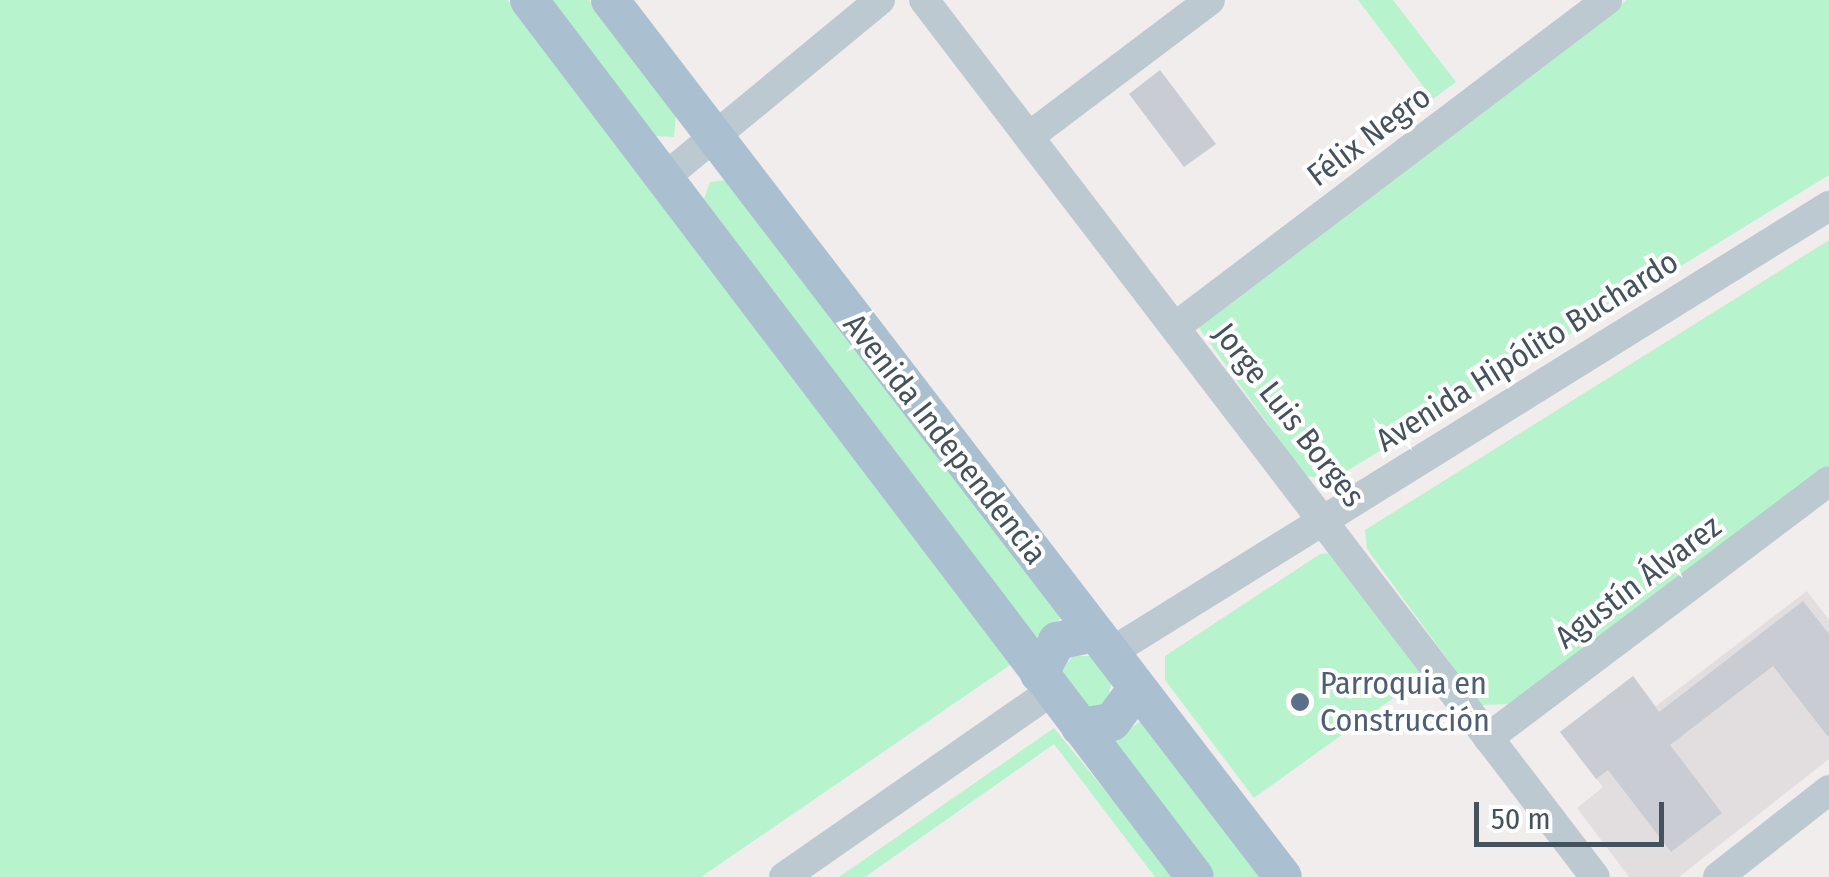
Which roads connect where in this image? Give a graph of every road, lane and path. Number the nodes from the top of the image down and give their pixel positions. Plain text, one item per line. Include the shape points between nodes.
1 (529, 0) edge
2 (610, 0) edge
3 (880, 0) edge
4 (924, 0) edge
5 (1210, 0) edge
6 (1606, 0) edge
7 (1031, 135) junction
8 (713, 138) junction
9 (664, 178) junction
10 (1829, 206) edge
11 (1175, 327) junction
12 (1829, 481) edge
13 (1325, 516) junction
14 (1102, 643) junction
15 (1045, 682) junction
16 (1137, 688) junction
17 (1080, 727) junction
18 (1488, 738) junction
19 (1829, 790) edge
20 (784, 877) edge
21 (1195, 877) edge
22 (1283, 877) edge
23 (1595, 877) edge
24 (1718, 877) edge

1 - 9 main road, Avenida Independencia
2 - 8 main road, Avenida Independencia
3 - 8 street
4 - 7 street, Jorge Luis Borges
5 - 7 street
6 - 11 street, Félix Negro
7 - 11 street, Jorge Luis Borges
8 - 9 street
8 - 14 main road, Avenida Independencia
9 - 15 main road, Avenida Independencia
10 - 13 street, Avenida Hipólito Buchardo
11 - 13 street, Jorge Luis Borges
12 - 18 street, Agustín Álvarez
13 - 14 street, Avenida Hipólito Buchardo
13 - 18 street, Jorge Luis Borges
14 - 15 main road via 1057,641
14 - 16 main road, Avenida Independencia
15 - 17 main road, Avenida Independencia
15 - 20 street
16 - 17 main road via 1112,722
16 - 22 main road, Avenida Independencia
17 - 21 main road, Avenida Independencia
18 - 23 street, Jorge Luis Borges
19 - 24 street

